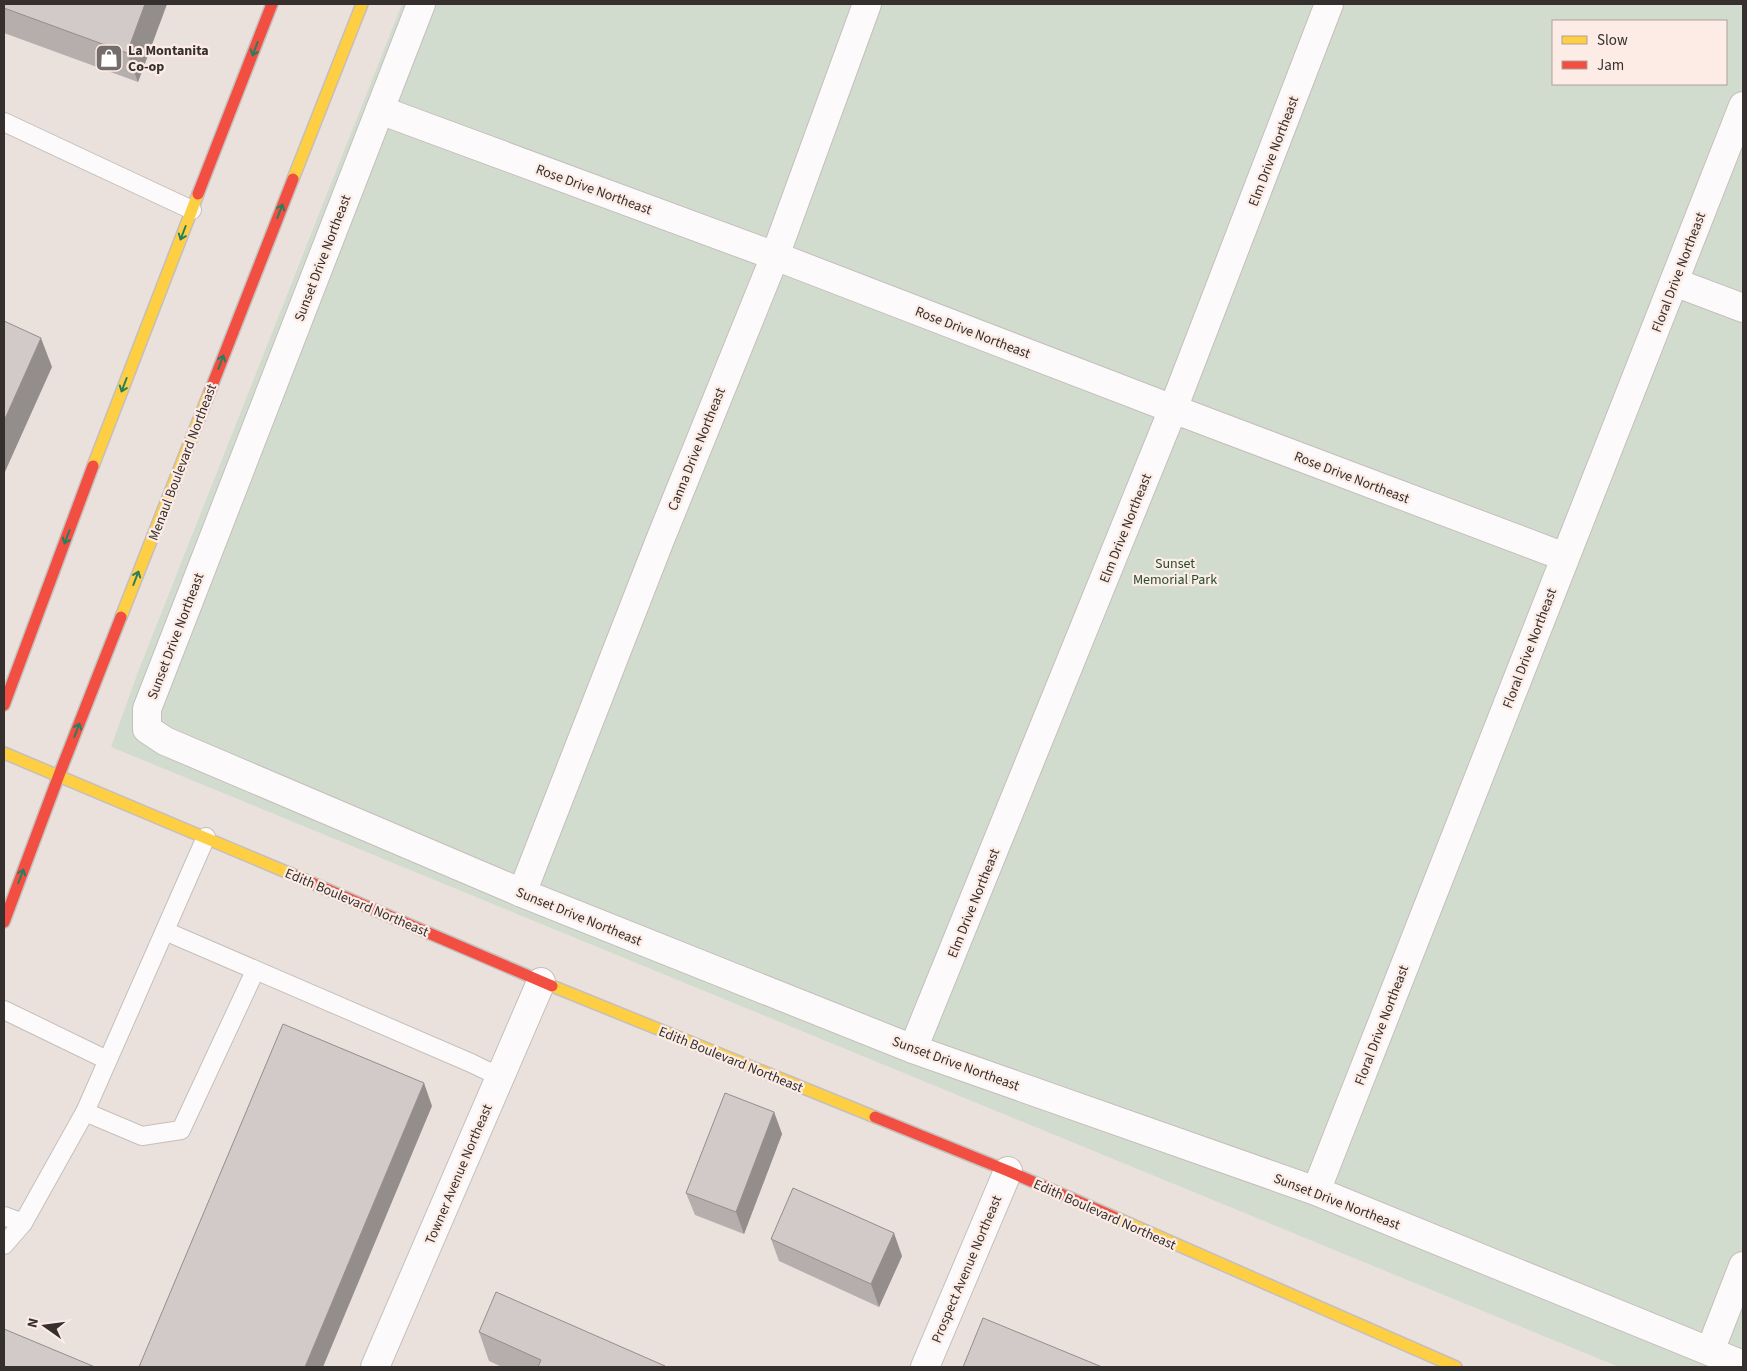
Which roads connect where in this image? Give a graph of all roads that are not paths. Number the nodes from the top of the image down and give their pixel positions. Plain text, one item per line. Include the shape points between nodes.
1 (272, 4) edge
2 (362, 4) edge
3 (421, 4) edge
4 (867, 4) edge
5 (1329, 4) edge
6 (1743, 106) edge
7 (380, 110) junction
8 (4, 122) edge
9 (192, 210) junction
10 (775, 256) junction
11 (1674, 282) junction
12 (1743, 308) edge
13 (1173, 409) junction
14 (1565, 557) junction
15 (4, 705) edge
16 (4, 753) edge
17 (59, 775) junction
18 (206, 837) junction
19 (522, 893) junction
20 (4, 922) edge
21 (165, 931) junction
22 (255, 971) junction
23 (541, 982) junction
24 (4, 1010) edge
25 (913, 1049) junction
26 (107, 1060) junction
27 (500, 1077) junction
28 (84, 1112) junction
29 (1008, 1172) junction
30 (1316, 1191) junction
31 (4, 1216) edge
32 (23, 1223) junction
33 (4, 1245) edge
34 (1743, 1266) edge
35 (1710, 1351) junction
36 (1743, 1365) edge
37 (375, 1367) edge
38 (925, 1367) edge
39 (1456, 1367) edge

1 -> 9 main road
17 -> 2 main road, Menaul Boulevard Northeast
3 - 7 street, Sunset Drive Northeast
4 - 10 street, Canna Drive Northeast
5 - 13 street, Elm Drive Northeast
6 - 11 street, Floral Drive Northeast
7 - 10 street, Rose Drive Northeast
7 - 19 street, Sunset Drive Northeast via 147,709 146,729 165,742
8 - 9 lane
9 -> 15 main road
10 - 13 street, Rose Drive Northeast
10 - 19 street, Canna Drive Northeast
11 - 12 street
11 - 14 street, Floral Drive Northeast
13 - 14 street, Rose Drive Northeast
13 - 25 street, Elm Drive Northeast
14 - 30 street, Floral Drive Northeast
16 - 17 main road, Edith Boulevard Northeast
17 - 18 main road, Edith Boulevard Northeast
20 -> 17 main road, Menaul Boulevard Northeast
18 - 21 lane
18 - 23 main road, Edith Boulevard Northeast
19 - 25 street, Sunset Drive Northeast
21 - 22 lane
21 - 26 lane
22 - 27 lane
22 - 28 lane via 181,1130 142,1136
23 - 27 street, Towner Avenue Northeast
23 - 29 main road, Edith Boulevard Northeast
24 - 26 lane
25 - 30 street, Sunset Drive Northeast
26 - 28 lane
27 - 37 street, Towner Avenue Northeast
28 - 32 lane
29 - 38 street, Prospect Avenue Northeast
29 - 39 main road, Edith Boulevard Northeast
30 - 35 street, Sunset Drive Northeast
31 - 32 lane
32 - 33 lane
34 - 35 street
35 - 36 street, Sunset Drive Northeast

